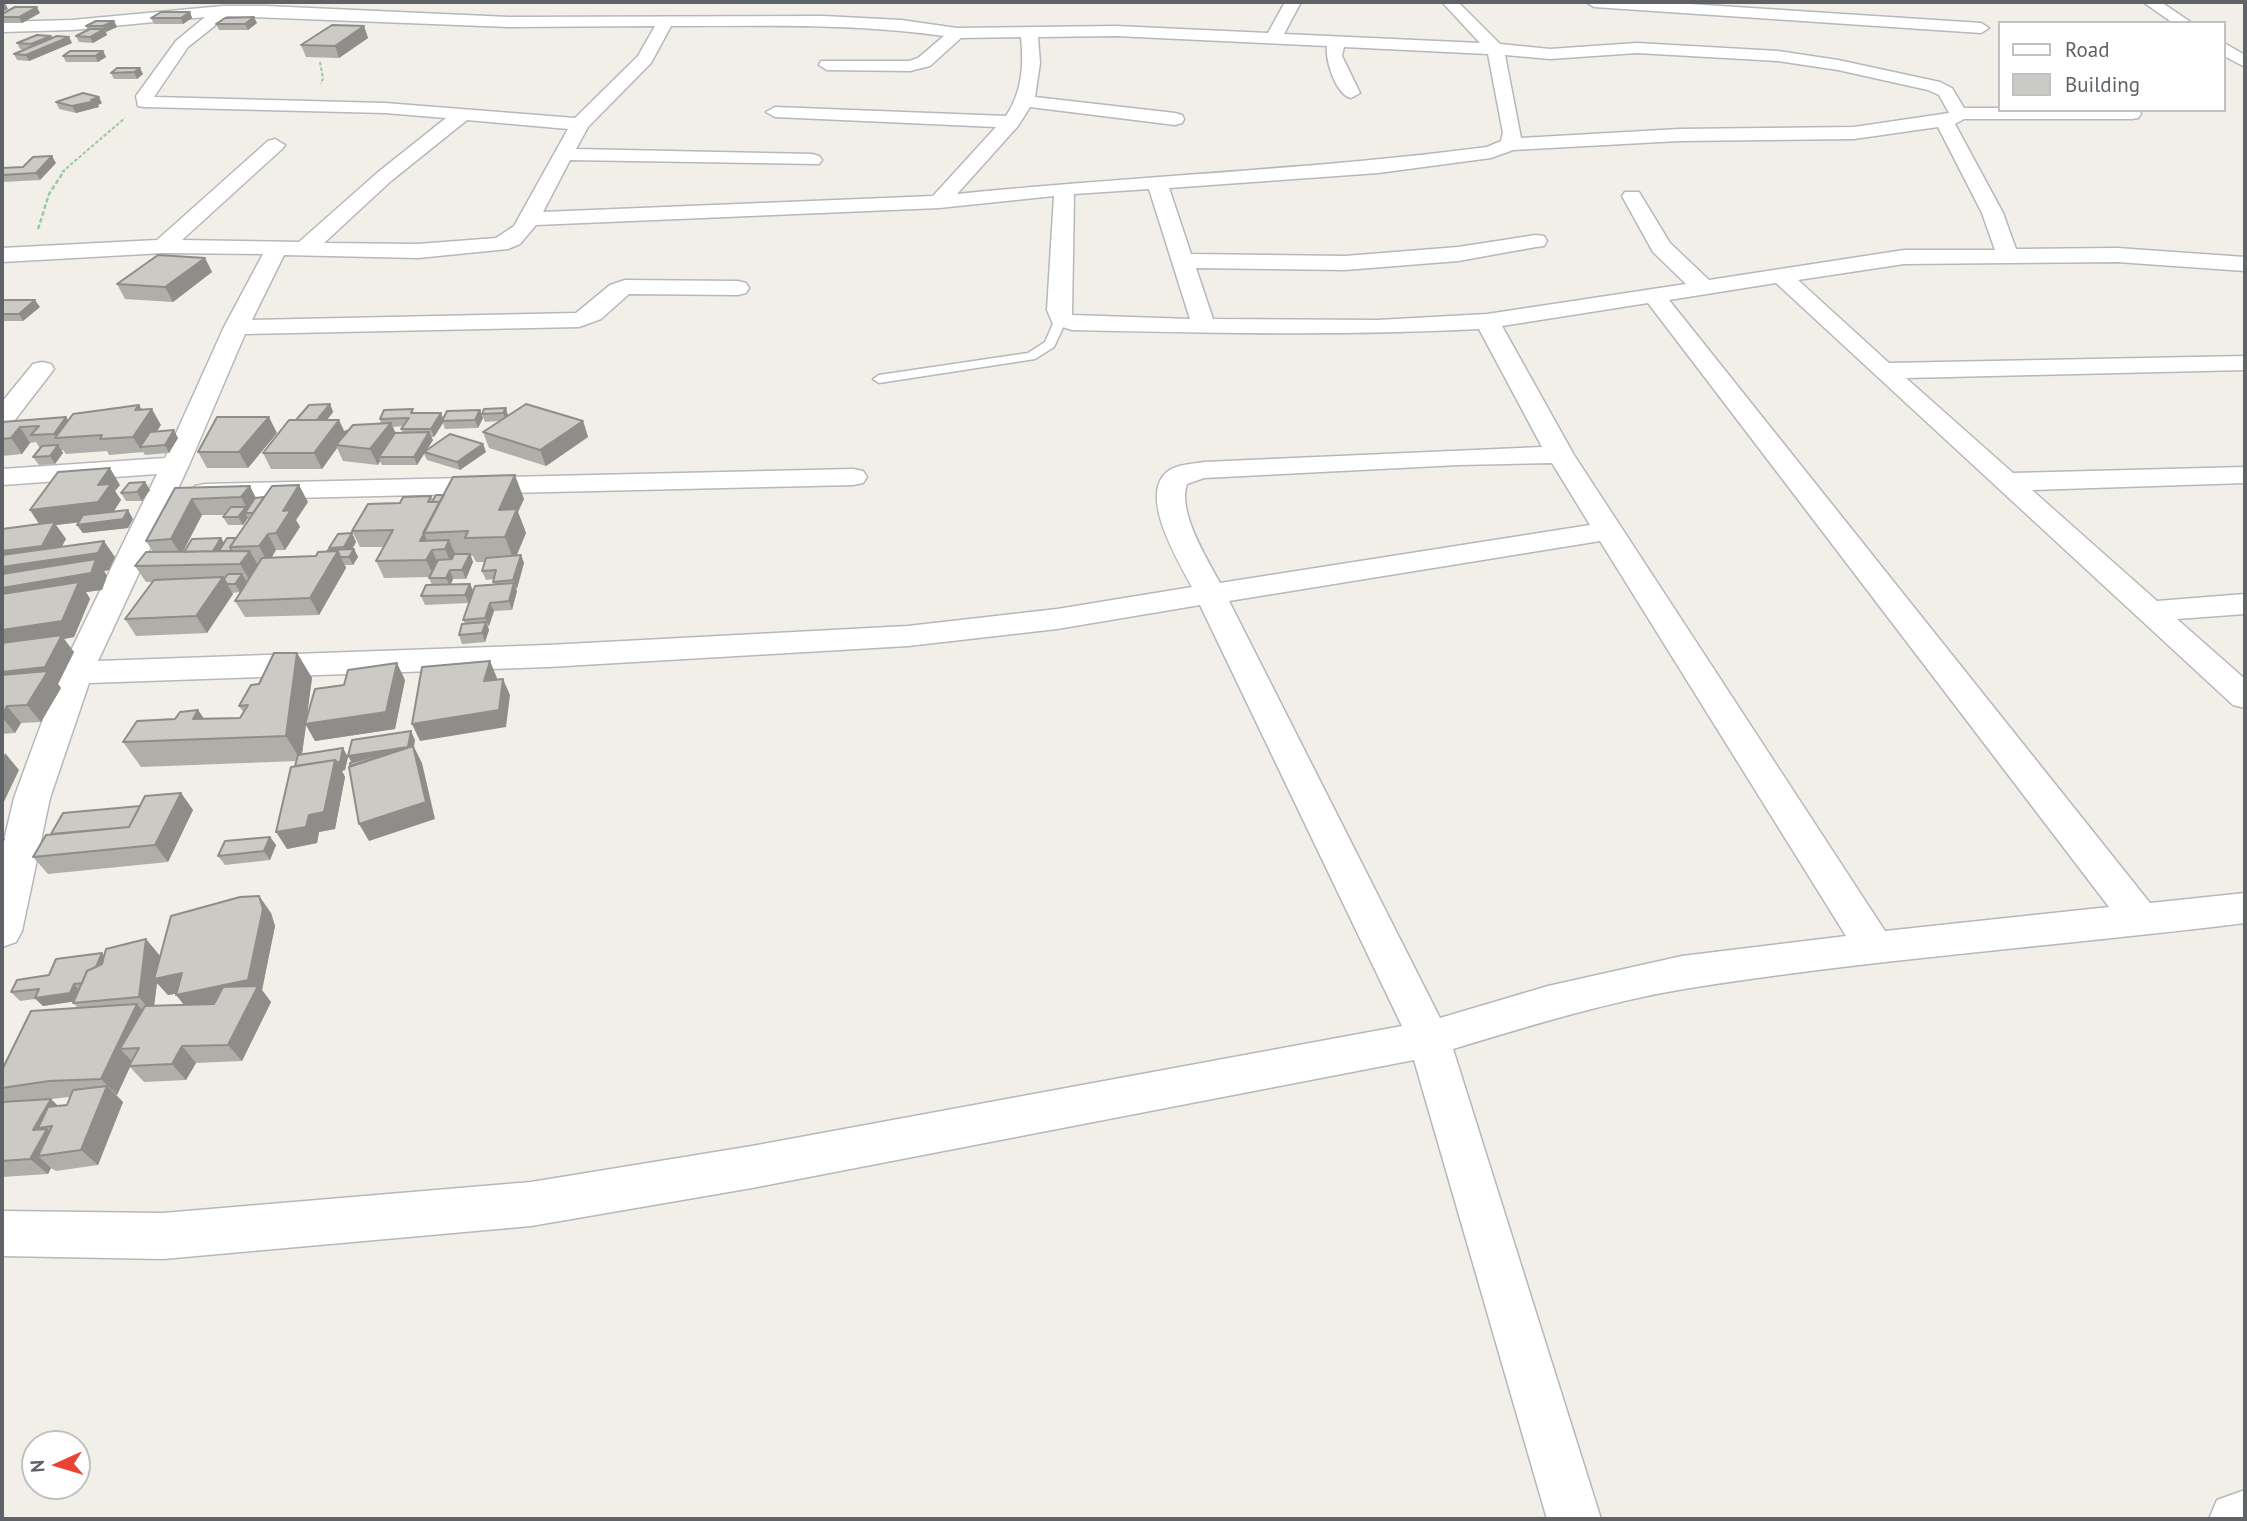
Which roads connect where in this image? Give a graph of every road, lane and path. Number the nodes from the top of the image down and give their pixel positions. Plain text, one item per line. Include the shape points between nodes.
1 (440, 2) edge
2 (1293, 2) edge
3 (1450, 2) edge
4 (1594, 2) edge
5 (2151, 2) edge
6 (835, 5) dead end
7 (223, 11) junction
8 (987, 12) dead end
9 (416, 16) junction
10 (667, 20) junction
11 (823, 21) junction
12 (2181, 21) edge
13 (2, 27) edge
14 (1981, 28) dead end
15 (1029, 31) junction
16 (989, 32) junction
17 (957, 33) junction
18 (1274, 38) junction
19 (1336, 43) junction
20 (1495, 49) junction
21 (2226, 49) edge
22 (2245, 62) edge
23 (827, 65) dead end
24 (1351, 93) dead end
25 (1025, 101) junction
26 (144, 102) junction
27 (775, 112) dead end
28 (463, 114) junction
29 (2132, 114) dead end
30 (1952, 117) junction
31 (1175, 118) dead end
32 (1011, 122) junction
33 (580, 124) junction
34 (1510, 144) junction
35 (275, 145) dead end
36 (563, 154) junction
37 (812, 160) dead end
38 (1157, 183) junction
39 (1064, 189) junction
40 (1632, 196) dead end
41 (939, 202) junction
42 (529, 219) junction
43 (1536, 241) dead end
44 (163, 246) junction
45 (290, 250) junction
46 (30, 253) junction
47 (2, 255) edge
48 (2007, 255) junction
49 (1182, 261) junction
50 (2245, 264) edge
51 (1781, 276) junction
52 (738, 288) dead end
53 (1704, 288) junction
54 (1655, 297) junction
55 (1061, 319) junction
56 (1486, 321) junction
57 (1203, 324) junction
58 (236, 327) junction
59 (2245, 363) edge
60 (42, 369) dead end
61 (1883, 372) junction
62 (879, 379) dead end
63 (2, 419) edge
64 (1560, 455) junction
65 (176, 465) junction
66 (2245, 475) edge
67 (2, 477) edge
68 (853, 477) dead end
69 (2007, 482) junction
70 (159, 494) junction
71 (1608, 531) junction
72 (1210, 594) junction
73 (2245, 604) edge
74 (2149, 611) junction
75 (76, 673) junction
76 (2245, 697) edge
77 (2245, 908) edge
78 (2142, 921) junction
79 (2, 931) edge
80 (1875, 948) junction
81 (1429, 1039) junction
82 (2, 1234) edge
83 (2245, 1517) edge
84 (1574, 1519) edge
85 (2236, 1519) edge

1 - 9 street
2 - 18 street
3 - 20 street
4 - 14 street
5 - 12 street
6 - 11 street
7 - 9 street
7 - 13 street
7 - 26 street via 177,50
8 - 16 street
9 - 10 street via 509,22 628,13
10 - 11 street
10 - 33 street via 645,59
11 - 17 street
15 - 16 street
15 - 18 street
15 - 25 street via 1032,63
16 - 17 street
17 - 23 street via 925,62 910,66
18 - 19 street
19 - 20 street
19 - 24 street via 1334,56
20 - 30 street via 1550,54 1637,48 1808,59 1934,86 1946,92
20 - 34 street via 1512,133
21 - 22 street
25 - 31 street
25 - 32 street
26 - 28 street
26 - 46 path via 62,172 49,194
27 - 32 street
28 - 33 street
28 - 45 street
29 - 30 street
30 - 34 street via 1854,133 1679,135
30 - 48 street via 1956,149 1993,213
32 - 41 street
33 - 36 street
34 - 38 street via 1491,152 1378,167
35 - 44 street
36 - 37 street
36 - 42 street
38 - 39 street
38 - 49 street
39 - 41 street
39 - 55 street
40 - 53 street via 1661,247
41 - 42 street
42 - 45 street via 512,239 500,244 418,251
43 - 49 street via 1458,254 1345,263
44 - 45 street
44 - 46 street
45 - 58 street
46 - 47 street
48 - 50 street via 2151,256
48 - 51 street via 1904,257
49 - 57 street
51 - 53 street
51 - 61 street
52 - 58 street via 625,287 614,291 590,317 579,320
53 - 54 street
54 - 56 street
54 - 78 street
55 - 57 street via 1072,323
55 - 62 lane via 1050,344 1031,356
56 - 57 street via 1378,327
56 - 64 street
58 - 65 street
59 - 61 street
60 - 63 street
61 - 69 street
64 - 71 street
64 - 72 street via 1182,474 1168,493 1181,534
65 - 67 street
65 - 70 street
66 - 69 street
68 - 70 street
69 - 74 street
70 - 75 street
71 - 72 street
71 - 80 street
72 - 75 street via 1057,619 908,635 548,656
72 - 81 street
73 - 74 street
74 - 76 street
75 - 79 street via 32,798
77 - 78 street
78 - 80 street
80 - 81 street via 1682,973 1548,1003
81 - 82 street via 752,1167 530,1204 163,1236
81 - 84 street
83 - 85 street

